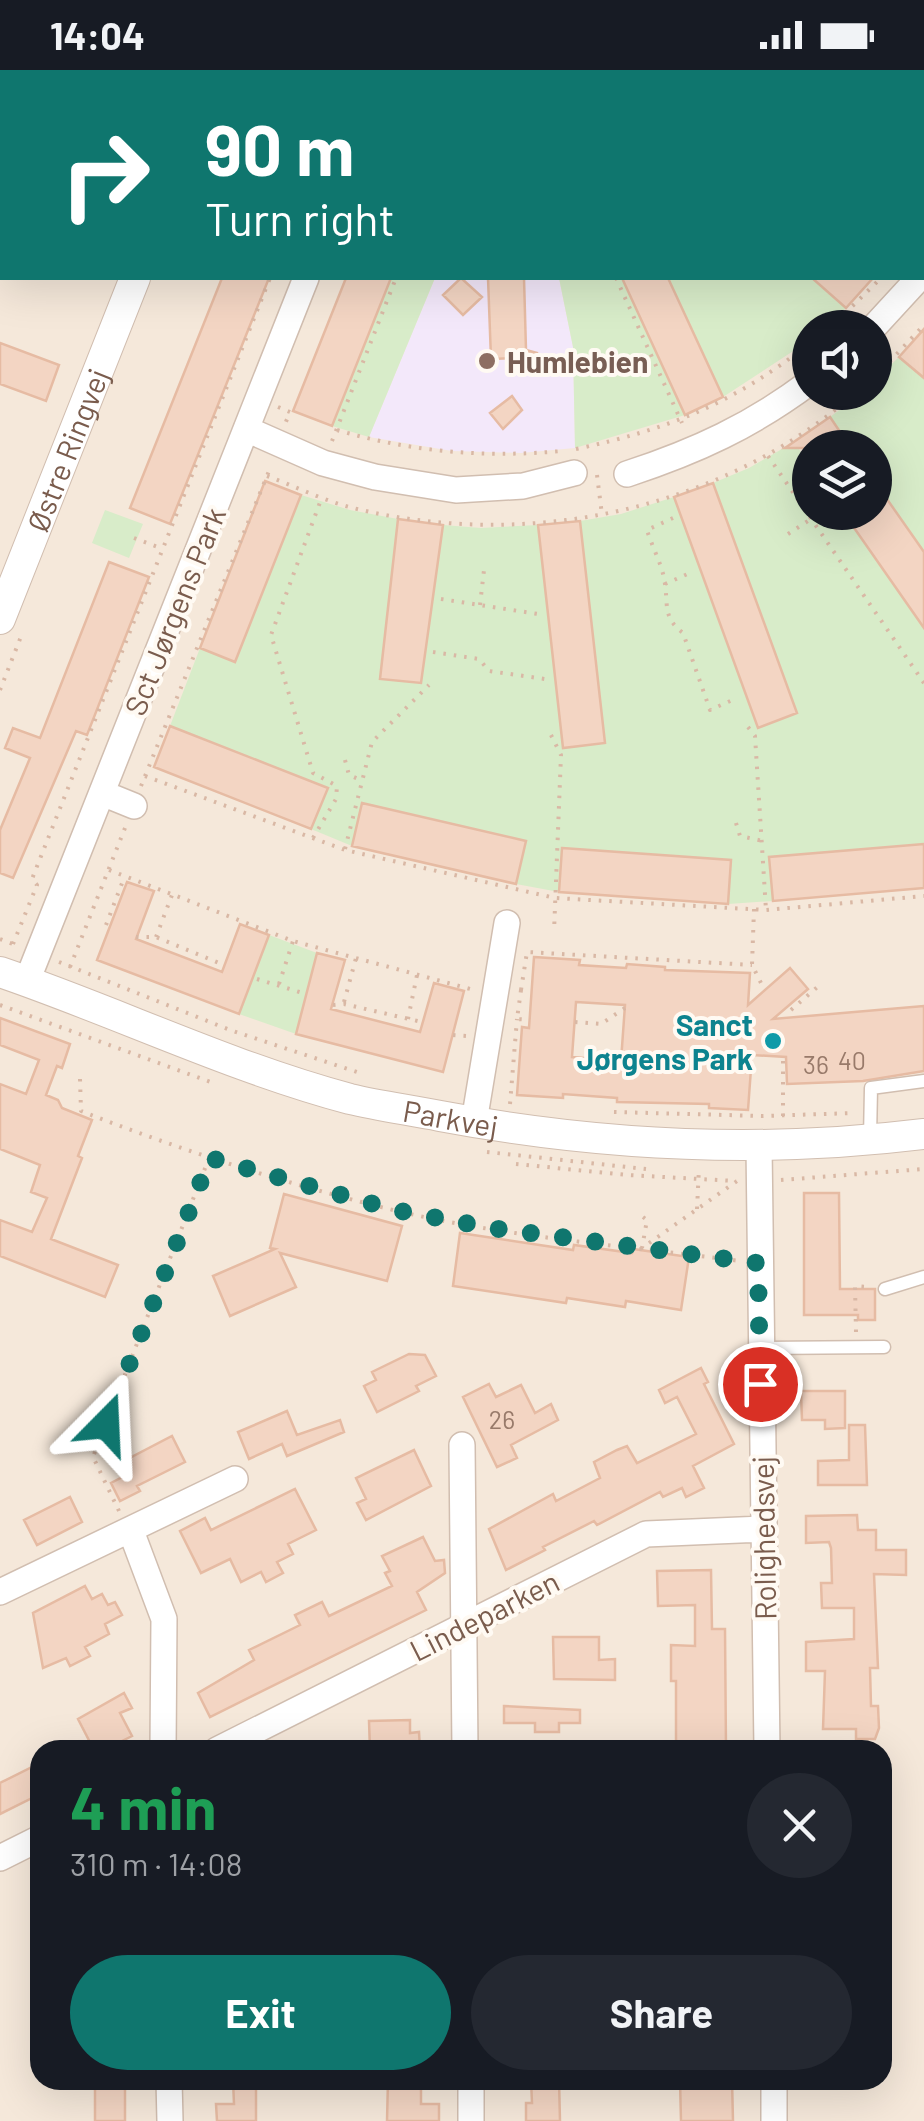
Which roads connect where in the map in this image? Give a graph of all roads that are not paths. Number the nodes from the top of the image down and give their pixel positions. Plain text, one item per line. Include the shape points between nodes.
1 (134, 280) edge
2 (305, 280) edge
3 (917, 280) edge
4 (890, 310) edge
5 (792, 396) edge
6 (246, 429) junction
7 (574, 472) road end
8 (627, 474) road end
9 (0, 620) edge
10 (102, 793) junction
11 (134, 806) road end
12 (507, 924) dead end
13 (19, 963) edge
14 (924, 1081) edge
15 (476, 1112) junction
16 (871, 1126) junction
17 (924, 1134) edge
18 (758, 1146) junction
19 (924, 1277) edge
20 (885, 1289) road end
21 (884, 1347) dead end
22 (760, 1348) junction
23 (462, 1446) dead end
24 (235, 1479) dead end
25 (763, 1529) junction
26 (131, 1531) junction
27 (0, 1592) edge
28 (463, 1626) junction
29 (163, 1740) edge
30 (237, 1740) edge
31 (465, 1740) edge
32 (767, 1740) edge
33 (30, 1843) edge
34 (0, 1858) edge
35 (169, 2090) edge
36 (470, 2090) edge
37 (774, 2090) edge
38 (170, 2121) edge
39 (471, 2121) edge
40 (774, 2121) edge

1 - 9 street, Østre Ringvej
2 - 6 street, Sct Jørgens Park
3 - 4 street
5 - 8 street via 694,450
6 - 7 street via 323,463 456,490 523,486
6 - 10 street, Sct Jørgens Park
10 - 11 street
10 - 13 street, Sct Jørgens Park
12 - 15 street
13 - 15 street, Parkvej via 208,1052 352,1099
14 - 16 lane via 871,1088
15 - 18 street, Parkvej via 574,1137
16 - 17 street, Parkvej
16 - 18 street, Parkvej
18 - 22 street, Rolighedsvej
19 - 20 lane
21 - 22 lane
22 - 25 street, Rolighedsvej
23 - 28 street
24 - 26 street
25 - 28 street, Lindeparken via 646,1534
25 - 32 street, Rolighedsvej
26 - 27 street
26 - 29 street via 164,1619
28 - 30 street, Lindeparken
28 - 31 street
33 - 34 street
35 - 38 street
36 - 39 street
37 - 40 street

